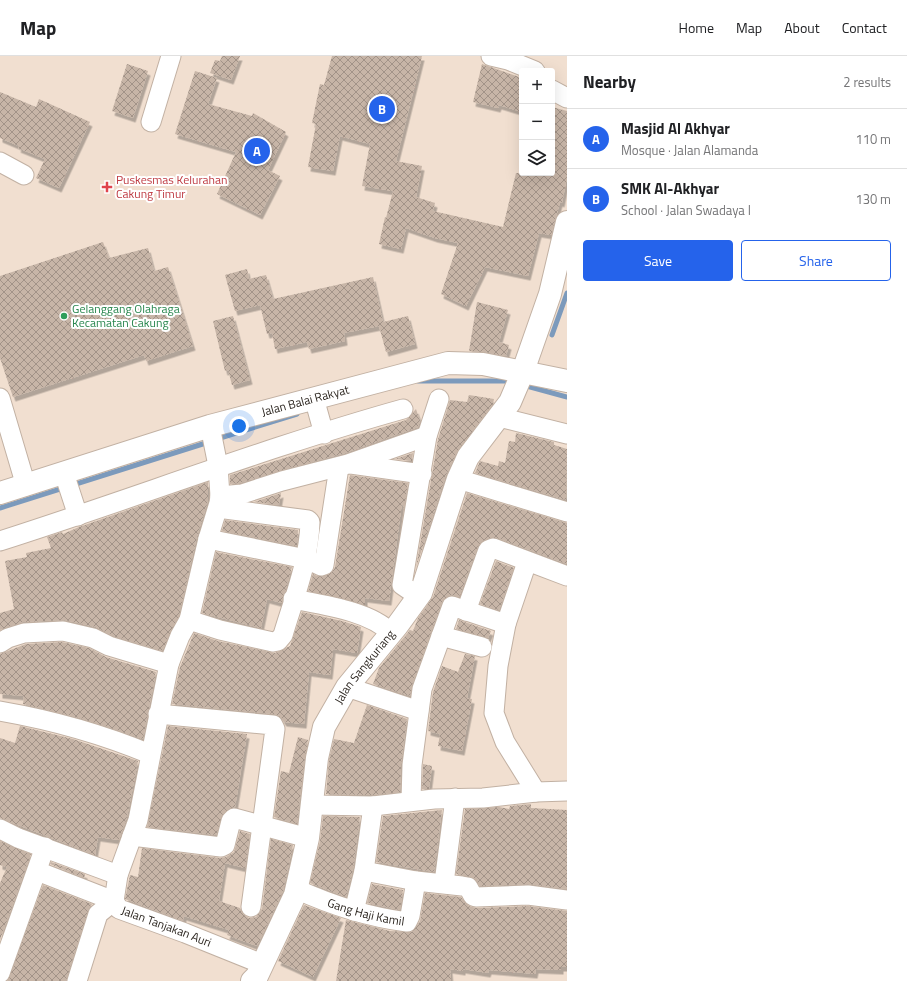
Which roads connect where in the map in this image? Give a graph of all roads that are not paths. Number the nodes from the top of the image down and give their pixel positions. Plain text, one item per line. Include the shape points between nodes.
1 (171, 56) edge
2 (491, 56) edge
3 (528, 68) edge
4 (555, 92) edge
5 (567, 98) edge
6 (151, 122) dead end
7 (0, 162) edge
8 (24, 175) dead end
9 (567, 222) edge
10 (522, 372) junction
11 (567, 381) edge
12 (0, 398) edge
13 (439, 399) dead end
14 (315, 402) junction
15 (403, 409) dead end
16 (505, 409) junction
17 (323, 430) junction
18 (212, 432) junction
19 (567, 434) edge
20 (427, 436) junction
21 (217, 463) junction
22 (344, 465) junction
23 (422, 474) junction
24 (66, 477) junction
25 (458, 478) junction
26 (26, 486) junction
27 (0, 493) edge
28 (219, 502) junction
29 (567, 512) edge
30 (77, 513) junction
31 (208, 539) junction
32 (0, 541) edge
33 (306, 559) junction
34 (527, 562) junction
35 (567, 576) edge
36 (418, 596) junction
37 (293, 599) junction
38 (466, 611) junction
39 (189, 620) junction
40 (506, 624) junction
41 (391, 633) junction
42 (441, 636) junction
43 (0, 643) edge
44 (482, 647) dead end
45 (169, 664) junction
46 (347, 687) junction
47 (0, 711) edge
48 (419, 711) junction
49 (158, 714) junction
50 (150, 754) junction
51 (567, 791) edge
52 (536, 792) junction
53 (455, 798) junction
54 (411, 801) junction
55 (312, 805) junction
56 (373, 806) junction
57 (263, 827) junction
58 (0, 829) edge
59 (132, 836) junction
60 (308, 838) junction
61 (45, 847) junction
62 (37, 871) junction
63 (364, 871) junction
64 (118, 875) junction
65 (416, 881) junction
66 (444, 883) junction
67 (296, 889) junction
68 (567, 900) edge
69 (114, 901) junction
70 (251, 907) dead end
71 (354, 911) junction
72 (257, 972) edge
73 (0, 973) edge
74 (77, 981) edge

1 - 6 street
2 - 3 street
4 - 5 street
7 - 8 street
9 - 10 street, Jalan Sangkuriang via 550,294
10 - 11 street, Jalan Balai Rakyat
10 - 14 street, Jalan Balai Rakyat via 483,364 448,363
10 - 16 street, Jalan Sangkuriang
12 - 26 street
13 - 20 street
14 - 17 street
14 - 18 street, Jalan Balai Rakyat
15 - 17 street
16 - 19 street
16 - 25 street, Jalan Sangkuriang via 468,457
17 - 21 street
18 - 21 street
18 - 24 street, Jalan Balai Rakyat
20 - 22 street
20 - 23 street
21 - 28 street
21 - 30 street
22 - 23 street
22 - 28 street via 282,481
22 - 33 street via 324,565
23 - 36 street via 402,585
24 - 26 street, Jalan Balai Rakyat
24 - 30 street
25 - 29 street
25 - 36 street, Jalan Sangkuriang
26 - 27 street, Jalan Balai Rakyat
28 - 31 street
28 - 33 street via 308,520 310,539
30 - 32 street
31 - 33 street
31 - 39 street
33 - 37 street
34 - 35 street
34 - 38 street via 493,548 488,550
34 - 40 street
36 - 41 street, Jalan Sangkuriang
37 - 39 street via 278,641 220,630
37 - 41 street via 370,619
38 - 40 street
38 - 42 street via 452,606
39 - 45 street
40 - 52 street via 498,666 494,714 505,742
41 - 46 street, Jalan Sangkuriang
42 - 44 street
42 - 48 street via 424,680
43 - 45 street via 24,634 63,631 93,638 109,646
45 - 49 street
46 - 48 street
46 - 55 street, Jalan Sangkuriang via 333,709 320,739
47 - 50 street via 34,717 112,738
48 - 54 street via 412,765
49 - 50 street
49 - 57 street via 273,725 275,729
50 - 59 street via 144,791
51 - 52 street
52 - 53 street
53 - 54 street
53 - 66 street
54 - 56 street
55 - 56 street
55 - 60 street, Jalan Sangkuriang
56 - 63 street
57 - 59 street via 234,818 225,845 221,847
57 - 60 street
57 - 70 street
58 - 61 street
59 - 64 street
60 - 67 street, Jalan Sangkuriang
61 - 62 street
61 - 64 street
62 - 69 street
62 - 73 street
63 - 65 street
63 - 71 street
64 - 69 street
65 - 66 street
65 - 71 street, Gang Haji Kamil via 407,922
66 - 68 street via 468,887 476,897 528,896
67 - 71 street, Gang Haji Kamil
67 - 72 street, Jalan Sangkuriang
69 - 72 street, Jalan Tanjakan Auri via 118,909 185,933
69 - 74 street, Jalan Tanjakan Auri via 98,914

